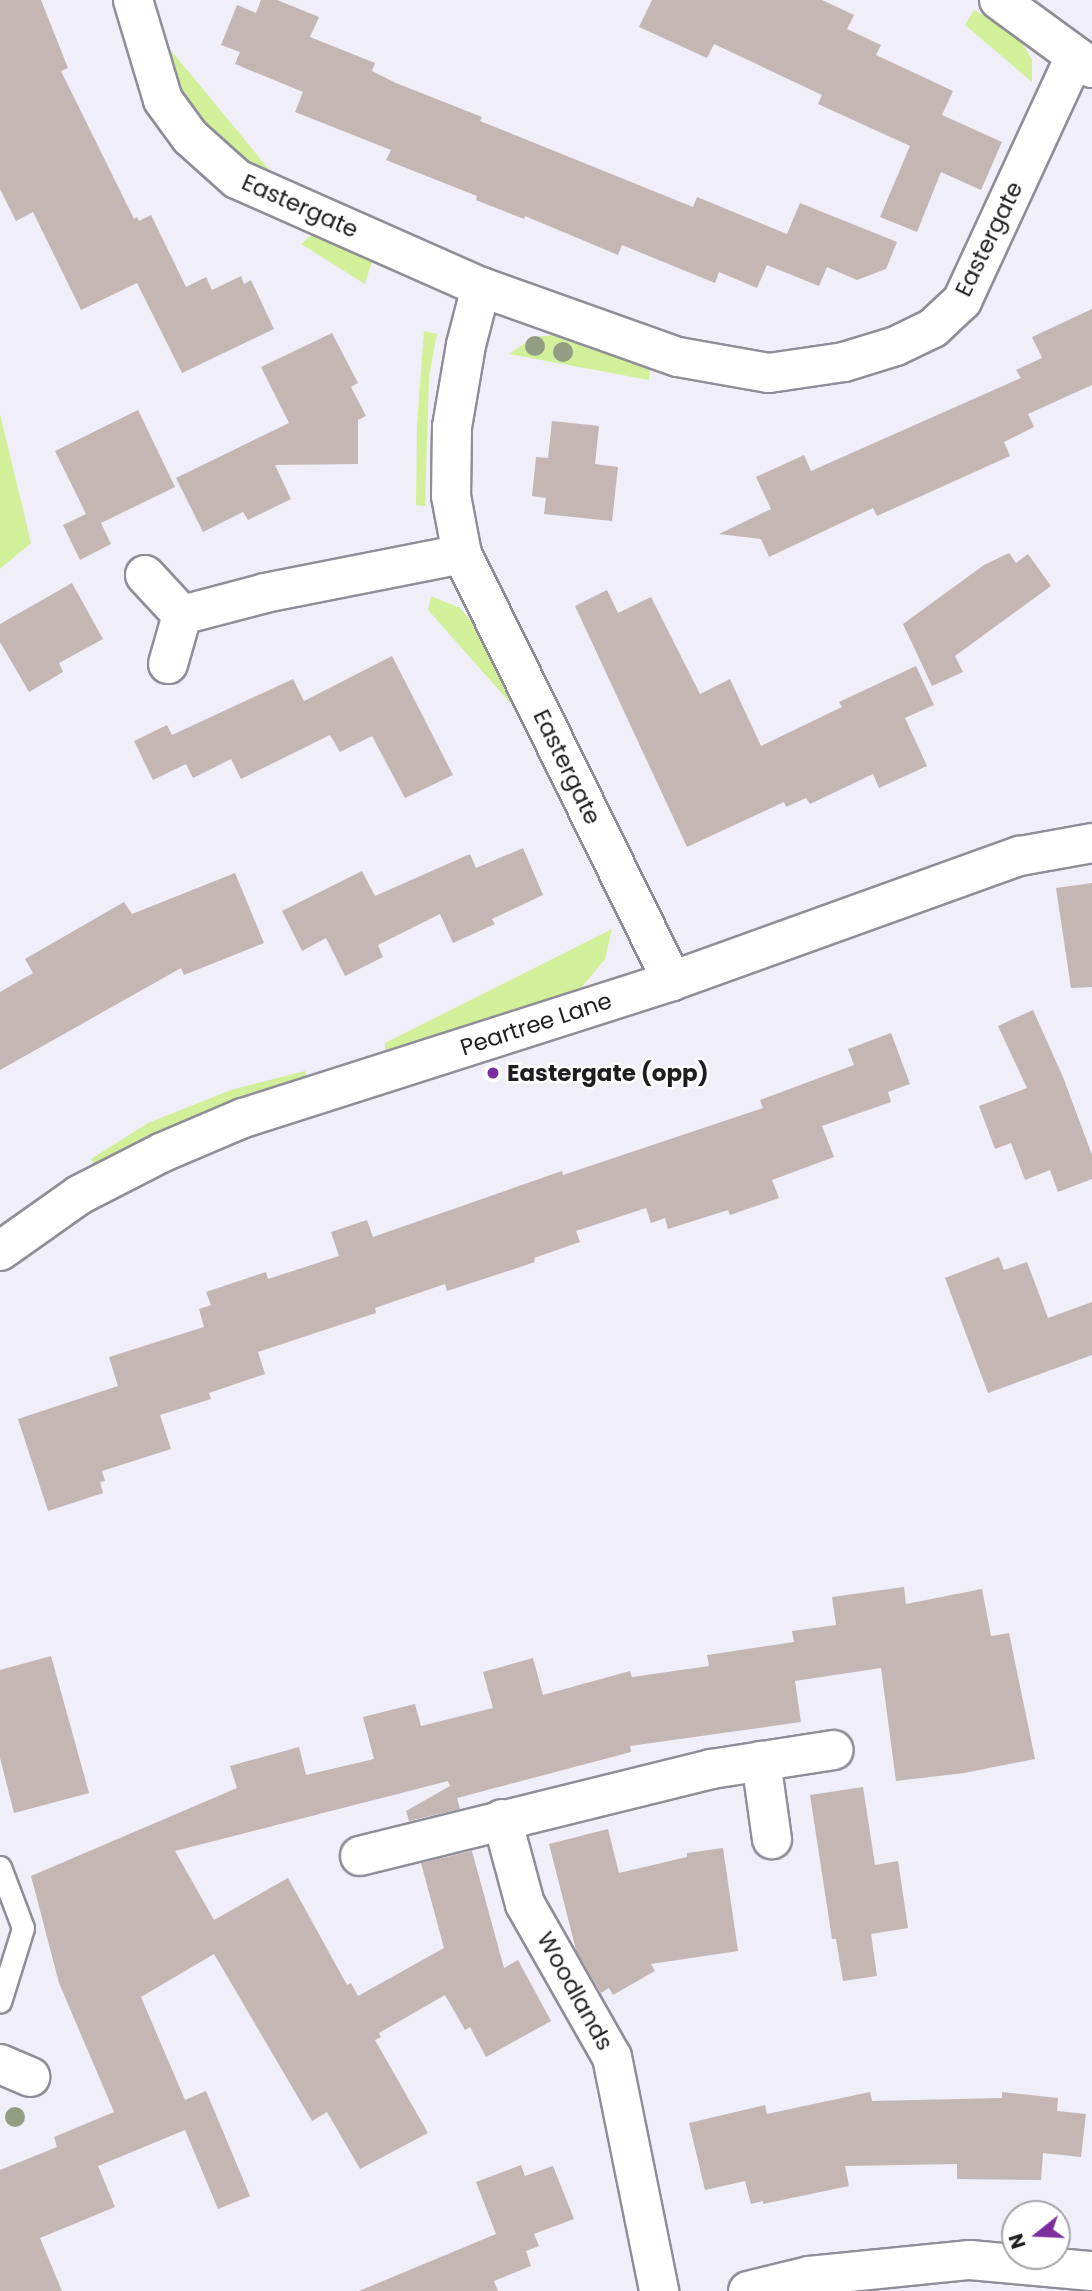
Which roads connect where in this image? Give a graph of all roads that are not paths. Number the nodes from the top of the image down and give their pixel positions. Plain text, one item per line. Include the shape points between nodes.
1 (133, 0) edge
2 (999, 0) edge
3 (1084, 62) edge
4 (481, 287) junction
5 (462, 554) junction
6 (145, 575) dead end
7 (182, 615) junction
8 (168, 664) dead end
9 (1092, 842) edge
10 (672, 981) junction
11 (0, 1251) edge
12 (834, 1750) dead end
13 (761, 1761) junction
14 (502, 1819) junction
15 (772, 1839) dead end
16 (360, 1856) dead end
17 (0, 1867) edge
18 (0, 2002) edge
19 (1092, 2271) edge
20 (659, 2291) edge
21 (748, 2291) edge

1 - 4 street, Eastergate via 163,100 190,137 237,179
2 - 3 street, Eastergate
3 - 4 street, Eastergate via 962,301 933,328 896,346 844,362 769,373 678,357
4 - 5 street, Eastergate via 453,427 451,496
5 - 7 street via 265,593
5 - 10 street, Eastergate
6 - 7 street
7 - 8 street
9 - 10 street, Peartree Lane via 982,868
10 - 11 street, Peartree Lane via 243,1118 79,1195
12 - 13 street
13 - 14 street
13 - 15 street
14 - 16 street
14 - 20 street, Woodlands via 526,1904 612,2057
17 - 18 lane via 23,1928
19 - 21 street via 970,2260 810,2276

